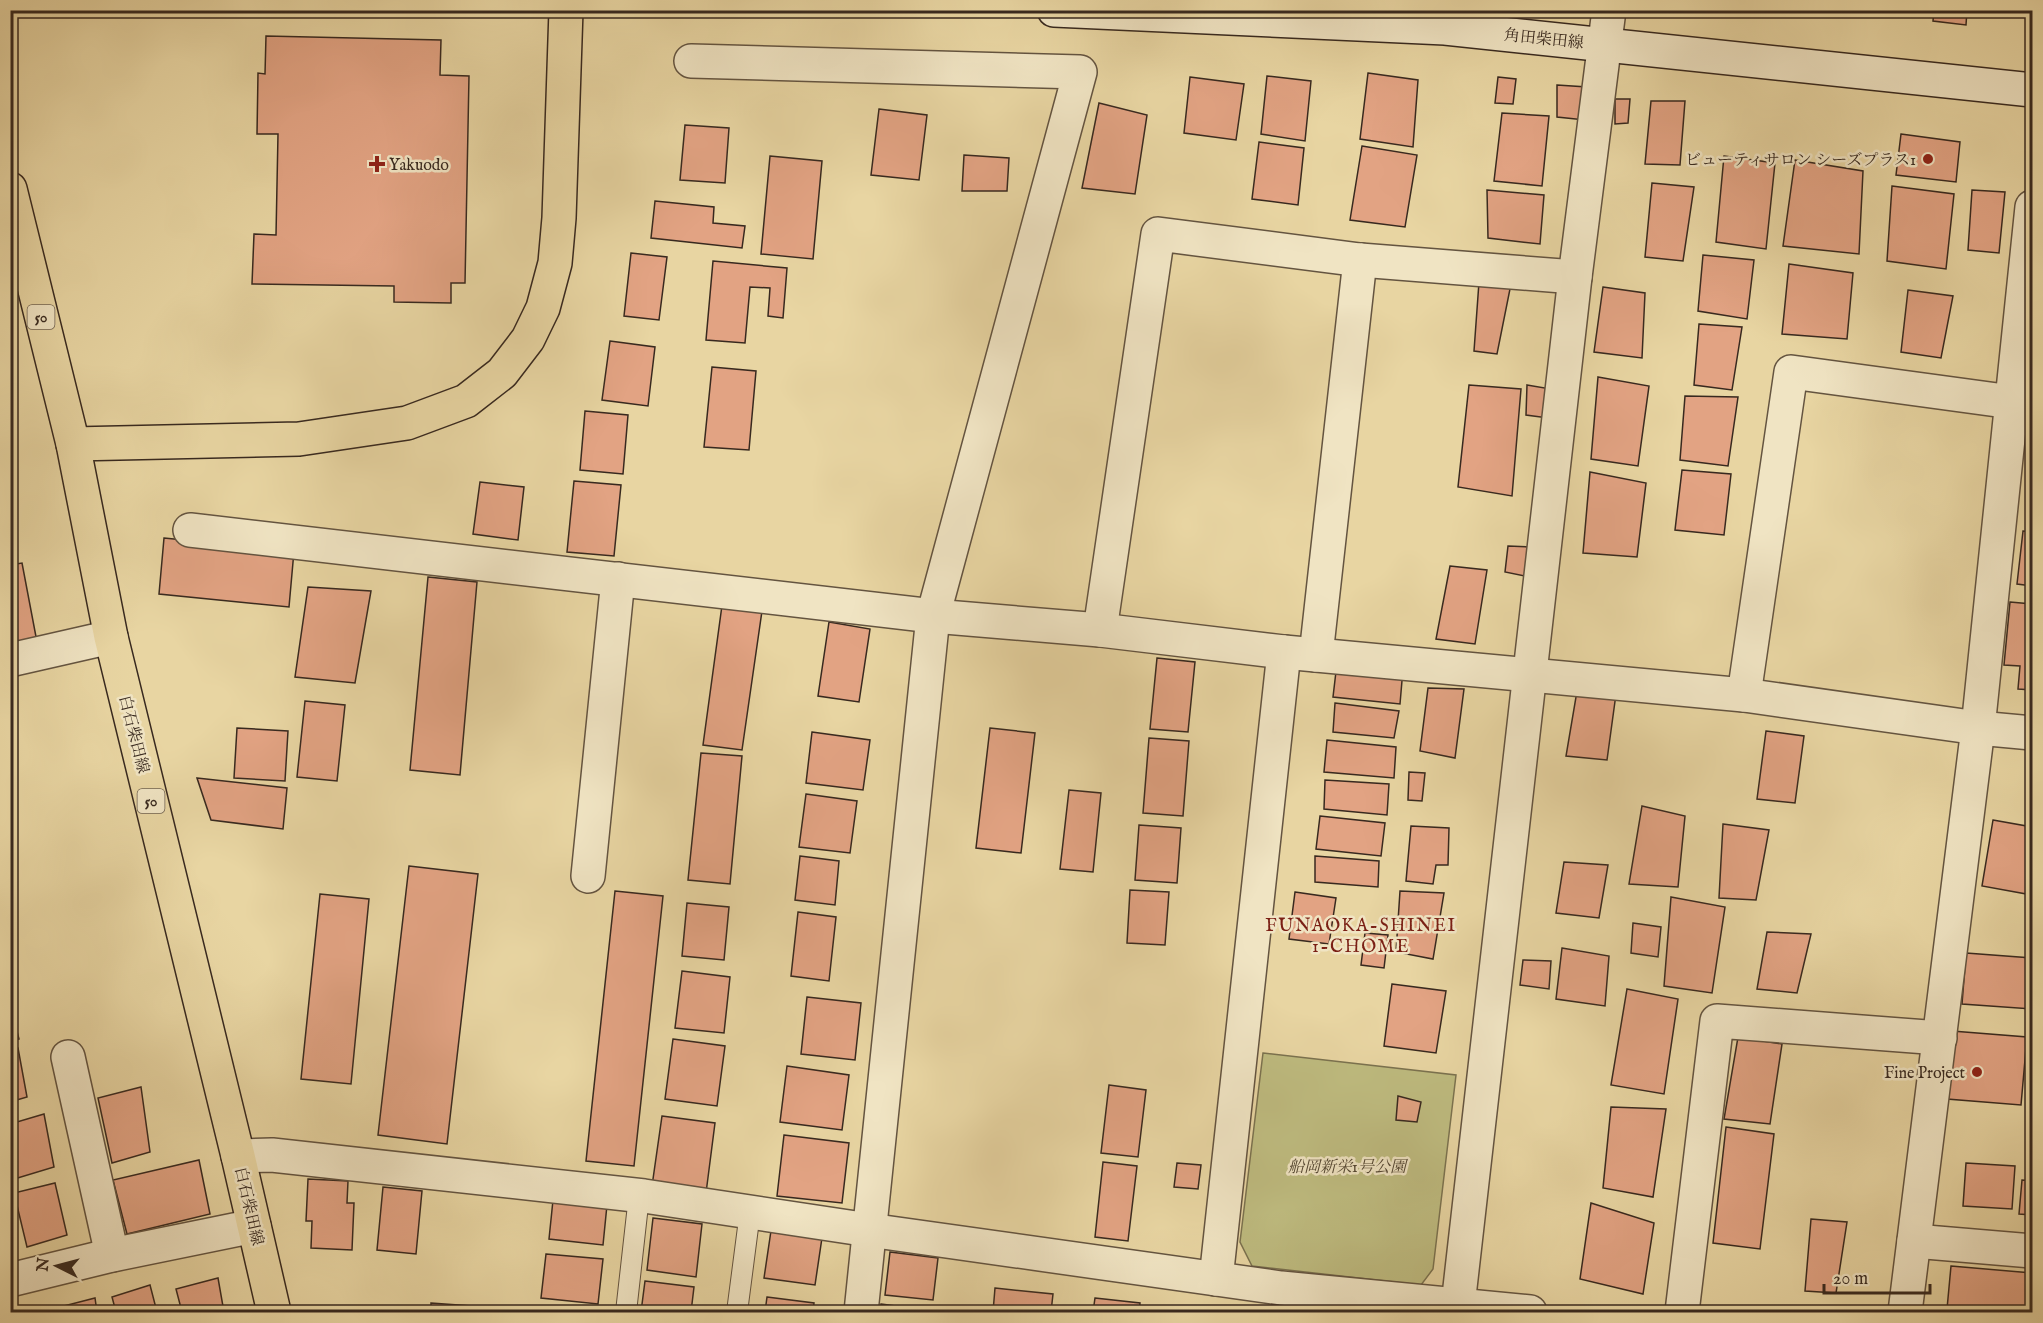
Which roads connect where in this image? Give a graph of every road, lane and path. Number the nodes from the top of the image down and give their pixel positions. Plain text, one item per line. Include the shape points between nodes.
1 (566, 10) edge
2 (1054, 10) edge
3 (1609, 10) edge
4 (1605, 44) junction
5 (691, 61) dead end
6 (2032, 90) edge
7 (10, 189) edge
8 (2032, 207) edge
9 (1360, 260) junction
10 (1575, 276) junction
11 (2012, 402) junction
12 (73, 444) junction
13 (190, 530) dead end
14 (618, 579) junction
15 (933, 616) junction
16 (1100, 630) junction
17 (111, 637) junction
18 (1284, 652) junction
19 (1316, 655) junction
20 (10, 660) edge
21 (1529, 675) junction
22 (1744, 695) junction
23 (1978, 728) junction
24 (2032, 733) edge
25 (588, 876) dead end
26 (1940, 1038) junction
27 (68, 1057) dead end
28 (238, 1156) junction
29 (639, 1196) junction
30 (750, 1212) junction
31 (254, 1226) junction
32 (869, 1230) junction
33 (1914, 1240) junction
34 (2032, 1251) edge
35 (112, 1255) junction
36 (1216, 1279) junction
37 (10, 1280) edge
38 (1280, 1300) edge
39 (1458, 1305) junction
40 (274, 1312) edge
41 (626, 1312) edge
42 (737, 1312) edge
43 (861, 1312) edge
44 (1530, 1312) edge
45 (1682, 1312) edge
46 (1905, 1312) edge

1 - 12 main road via 555,263 543,308 528,339 502,373 466,401 407,423 299,439
2 - 4 street, 角田柴田線 via 1445,28
3 - 4 street
4 - 6 street, 角田柴田線
4 - 10 street
5 - 15 street via 1080,72
7 - 12 main road, 白石柴田線 / 50
8 - 11 street
9 - 10 street
9 - 16 street via 1158,234
9 - 19 street
10 - 21 street
11 - 22 street via 1791,372
11 - 23 street
12 - 17 main road, 白石柴田線 / 50
13 - 14 street
14 - 15 street
14 - 25 street
15 - 16 street
15 - 32 street
16 - 18 street
17 - 20 street
17 - 28 main road, 白石柴田線 / 50
18 - 19 street
18 - 36 street
19 - 21 street
21 - 22 street
21 - 39 street
22 - 23 street
23 - 24 street
23 - 26 street
26 - 33 street
26 - 45 street via 1717,1021
27 - 35 street
28 - 29 street via 272,1155
28 - 31 main road, 白石柴田線 / 50
29 - 30 street
29 - 41 lane
30 - 32 street
30 - 42 lane
31 - 35 street
31 - 40 main road, 白石柴田線 / 50
32 - 36 street
32 - 43 street
33 - 34 street
33 - 46 street
35 - 37 street
36 - 38 street
38 - 39 street
39 - 44 street

